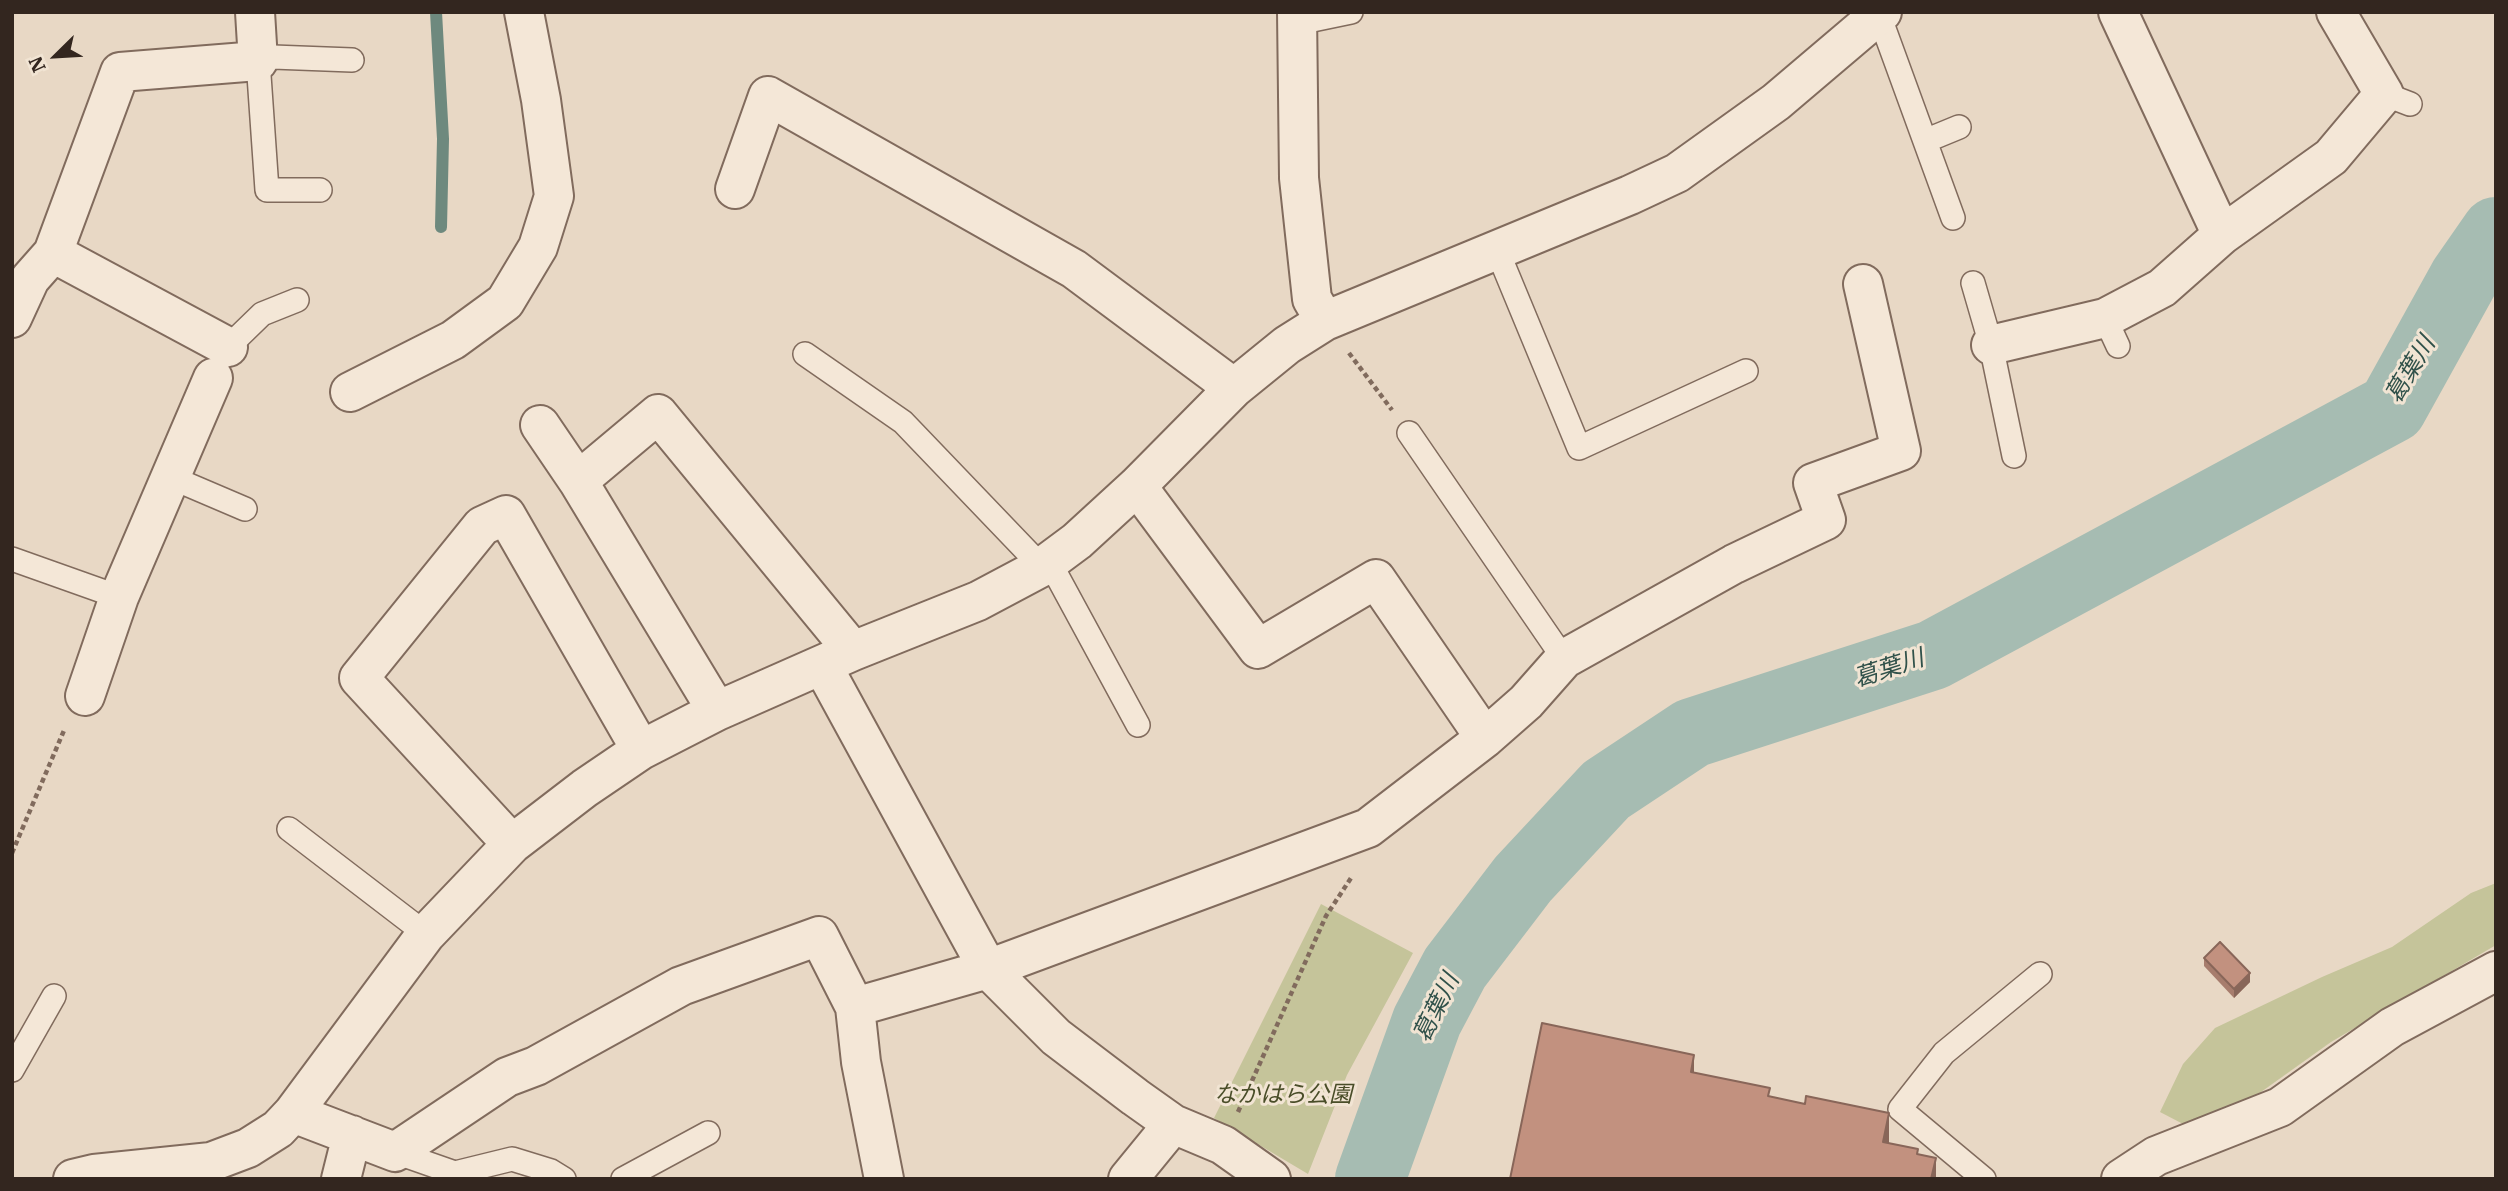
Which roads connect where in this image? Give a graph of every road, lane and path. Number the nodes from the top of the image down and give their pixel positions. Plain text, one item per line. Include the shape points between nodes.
1 (255, 12) edge
2 (524, 12) edge
3 (1351, 12) edge
4 (2118, 12) edge
5 (2336, 12) edge
6 (1880, 14) edge
7 (1298, 18) edge
8 (352, 60) dead end
9 (258, 61) junction
10 (1959, 127) dead end
11 (1925, 141) junction
12 (735, 189) dead end
13 (320, 190) dead end
14 (1953, 218) dead end
15 (2222, 235) junction
16 (1497, 250) junction
17 (53, 253) junction
18 (1973, 283) dead end
19 (1863, 284) dead end
20 (297, 300) dead end
21 (12, 318) edge
22 (1325, 321) junction
23 (1991, 345) junction
24 (805, 354) dead end
25 (221, 363) junction
26 (1746, 372) dead end
27 (1234, 388) junction
28 (350, 391) dead end
29 (540, 425) dead end
30 (1409, 433) joint
31 (2014, 456) dead end
32 (170, 477) junction
33 (578, 481) junction
34 (1137, 486) junction
35 (245, 509) dead end
36 (14, 563) edge
37 (1045, 564) junction
38 (119, 597) junction
39 (838, 658) junction
40 (1564, 659) junction
41 (85, 696) joint
42 (717, 711) junction
43 (1138, 725) dead end
44 (1485, 738) junction
45 (641, 751) junction
46 (289, 830) dead end
47 (512, 844) junction
48 (12, 853) edge
49 (1354, 874) dead end
50 (426, 934) junction
51 (988, 969) junction
52 (2496, 971) edge
53 (2040, 974) dead end
54 (54, 996) dead end
55 (855, 1007) junction
56 (12, 1070) edge
57 (293, 1113) junction
58 (1173, 1124) junction
59 (708, 1133) dead end
60 (352, 1135) junction
61 (396, 1152) junction
62 (1244, 1166) edge
63 (526, 1171) edge
64 (73, 1179) edge
65 (341, 1179) edge
66 (564, 1179) edge
67 (623, 1179) edge
68 (884, 1179) edge
69 (1128, 1179) edge
70 (1984, 1179) edge
71 (2121, 1179) edge

1 - 9 street
2 - 28 street via 554,196 538,247 505,302 453,340
3 - 7 lane
4 - 15 street
5 - 15 street via 2397,99 2331,157
6 - 11 lane
6 - 16 street via 1776,102 1677,173
7 - 22 street via 1299,178 1312,299
8 - 9 lane via 273,57
9 - 13 lane via 267,190
9 - 17 street via 120,72
10 - 11 lane
11 - 14 lane
12 - 27 street via 768,96 1074,269
15 - 23 street via 2112,332
16 - 22 street
16 - 26 lane via 1578,448
17 - 21 street via 30,279
17 - 25 street
18 - 23 lane
19 - 40 street via 1901,451 1814,483 1826,520 1734,564
20 - 25 lane via 262,314
22 - 27 street
22 - 30 path
23 - 31 lane
24 - 37 lane via 903,422
25 - 32 street
27 - 34 street
29 - 33 street
30 - 40 lane
32 - 35 lane
32 - 38 street
33 - 39 street via 658,414
33 - 42 street
34 - 37 street
34 - 44 street via 1258,649 1376,579
36 - 38 lane
37 - 39 street via 978,601
37 - 43 lane
38 - 41 street
39 - 42 street
39 - 51 street
40 - 44 street via 1526,702
41 - 48 path via 76,700
42 - 45 street
44 - 51 street via 1368,828
45 - 47 street
45 - 47 street via 506,514 482,526 359,678
46 - 50 lane
47 - 50 street
49 - 62 path via 1326,916
50 - 57 street
51 - 55 street
51 - 58 street via 1056,1037
52 - 71 street via 2392,1027 2280,1107 2156,1156
53 - 70 lane via 1944,1053 1900,1109
54 - 56 lane
55 - 61 street via 818,936 681,986 536,1066 506,1077
55 - 68 street
57 - 60 street
57 - 64 street via 248,1149 211,1162
58 - 62 street
58 - 69 street
59 - 67 lane
60 - 61 street
60 - 65 street
61 - 63 lane via 455,1173 512,1159
63 - 66 lane via 551,1171

